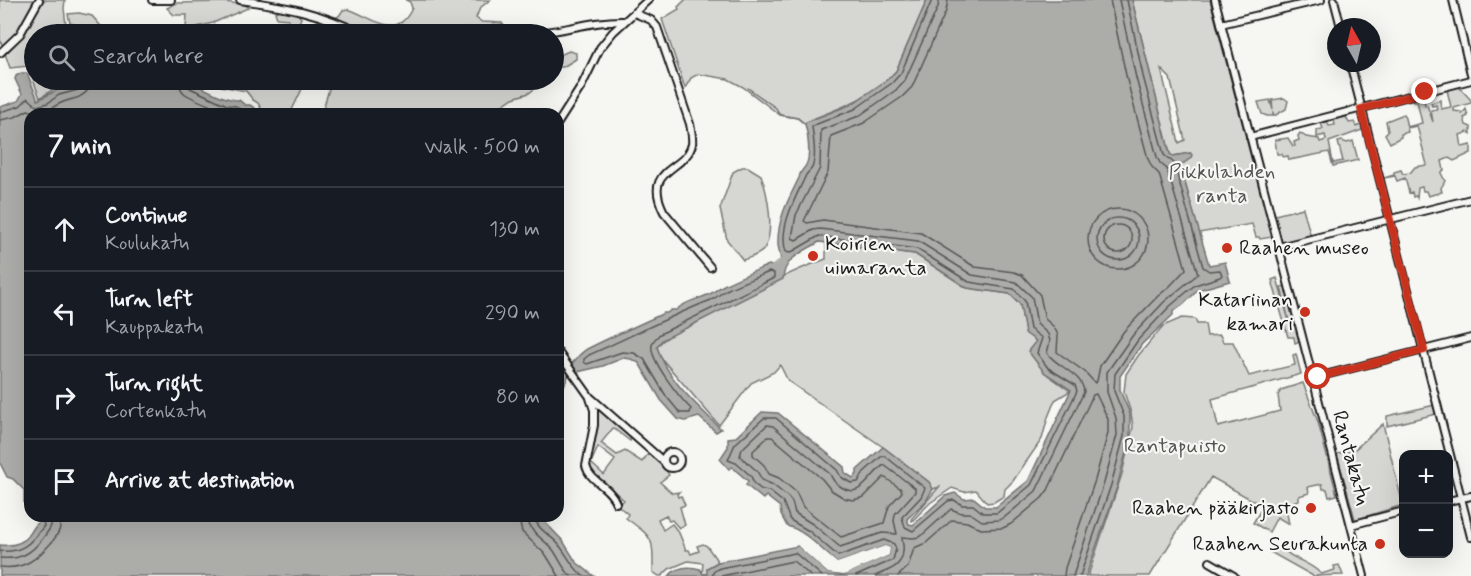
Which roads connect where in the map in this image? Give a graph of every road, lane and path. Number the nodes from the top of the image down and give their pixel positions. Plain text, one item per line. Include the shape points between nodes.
1 (39, 0) edge
2 (152, 0) edge
3 (171, 0) edge
4 (240, 0) edge
5 (648, 0) edge
6 (1215, 0) edge
7 (1321, 0) edge
8 (1334, 0) edge
9 (1453, 0) edge
10 (634, 13) junction
11 (1339, 18) edge
12 (625, 21) junction
13 (26, 24) edge
14 (343, 24) edge
15 (1221, 24) junction
16 (24, 27) edge
17 (564, 30) edge
18 (0, 53) edge
19 (1352, 72) edge
20 (1471, 74) edge
21 (1471, 80) edge
22 (1361, 109) junction
23 (564, 114) edge
24 (1250, 137) junction
25 (1471, 199) edge
26 (1389, 220) junction
27 (1279, 247) junction
28 (710, 267) dead end
29 (1471, 338) edge
30 (1424, 350) junction
31 (564, 359) edge
32 (1313, 378) junction
33 (590, 397) junction
34 (651, 449) junction
35 (668, 453) junction
36 (664, 462) junction
37 (1471, 496) edge
38 (1461, 498) junction
39 (1453, 500) edge
40 (616, 502) dead end
41 (1399, 513) edge
42 (1351, 525) junction
43 (1471, 537) edge
44 (1210, 562) dead end
45 (1234, 576) edge
46 (1364, 576) edge

1 - 13 street
2 - 3 street
4 - 14 street via 300,10
5 - 10 street
6 - 15 street, Rantakatu
7 - 15 street
8 - 11 street
9 - 20 street
10 - 12 street
10 - 28 street via 657,27 692,136 690,149 662,177 658,188 660,203
12 - 17 street via 601,21
12 - 23 street via 600,48
15 - 24 street, Rantakatu
16 - 18 street
19 - 22 street
21 - 22 street
22 - 24 street
22 - 26 street
24 - 27 street, Rantakatu
25 - 26 street
26 - 27 street
26 - 30 street
27 - 32 street, Rantakatu
29 - 30 street
30 - 32 street
30 - 38 street
31 - 33 street
32 - 42 street, Rantakatu
33 - 34 street
33 - 40 street via 594,425 586,458 587,472 613,494
34 - 35 street
34 - 36 street
35 - 36 street
35 - 36 street via 678,455 678,465 671,468
37 - 38 street
38 - 39 street
38 - 43 street
41 - 42 street
42 - 46 street, Rantakatu
44 - 45 street

